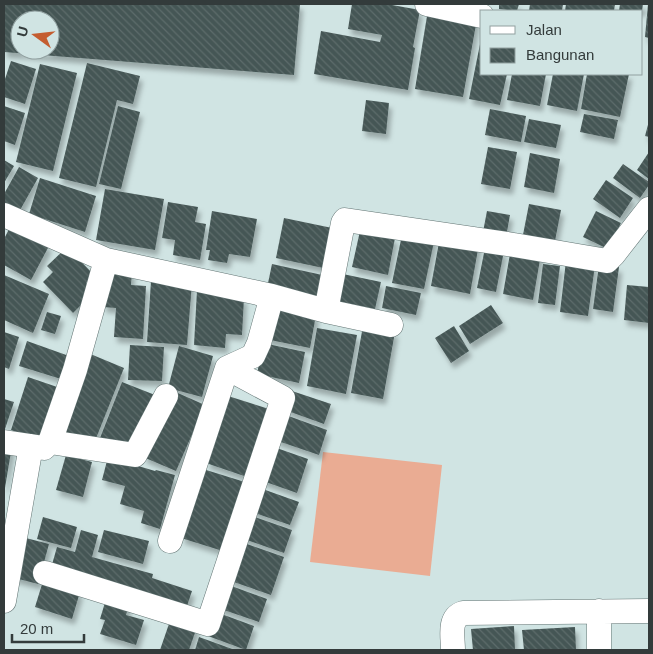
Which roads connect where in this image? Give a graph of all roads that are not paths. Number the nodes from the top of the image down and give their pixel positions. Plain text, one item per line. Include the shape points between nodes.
1 (427, 4) edge
2 (480, 16) edge
3 (649, 209) edge
4 (5, 220) edge
5 (106, 260) junction
6 (272, 296) junction
7 (326, 311) junction
8 (391, 325) dead end
9 (227, 368) junction
10 (166, 396) dead end
11 (4, 442) edge
12 (40, 444) junction
13 (170, 541) dead end
14 (45, 573) dead end
15 (4, 601) edge
16 (599, 611) junction
17 (649, 611) edge
18 (453, 650) edge
19 (599, 650) edge

1 - 2 street
3 - 7 street via 607,261 346,220
4 - 5 street
5 - 6 street
5 - 12 street via 75,370
6 - 7 street
6 - 9 street via 253,356
7 - 8 street
9 - 13 street
9 - 14 street via 283,398 208,624
10 - 12 street via 135,455
11 - 12 street
12 - 15 street
16 - 17 street
16 - 18 street via 463,613 453,622
16 - 19 street

